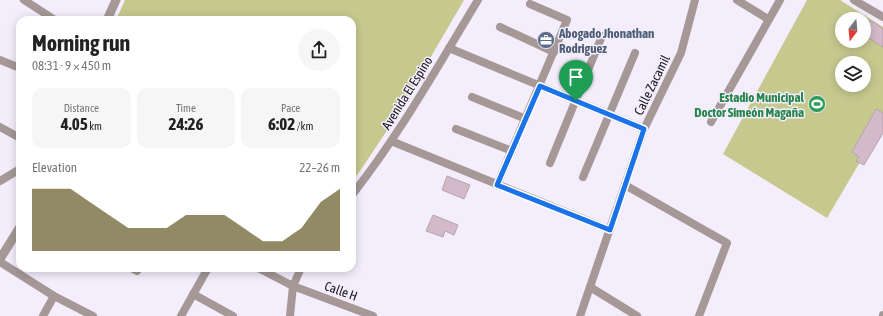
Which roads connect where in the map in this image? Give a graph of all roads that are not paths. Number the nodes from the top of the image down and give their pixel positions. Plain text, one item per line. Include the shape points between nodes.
1 (24, 0) edge
2 (116, 0) edge
3 (478, 0) edge
4 (695, 0) edge
5 (737, 0) edge
6 (780, 0) edge
7 (854, 0) edge
8 (530, 4) dead end
9 (49, 16) edge
10 (109, 16) edge
11 (883, 17) edge
12 (768, 19) junction
13 (500, 27) dead end
14 (602, 36) dead end
15 (449, 48) junction
16 (554, 52) junction
17 (635, 53) dead end
18 (0, 60) edge
19 (16, 66) edge
20 (540, 86) junction
21 (472, 97) dead end
22 (576, 101) junction
23 (610, 115) junction
24 (526, 119) junction
25 (711, 122) dead end
26 (0, 127) edge
27 (456, 129) dead end
28 (644, 129) junction
29 (16, 136) edge
30 (391, 141) junction
31 (512, 150) junction
32 (550, 163) dead end
33 (16, 171) edge
34 (583, 177) dead end
35 (0, 181) edge
36 (497, 185) junction
37 (625, 185) junction
38 (356, 190) edge
39 (610, 230) junction
40 (16, 234) edge
41 (0, 260) edge
42 (16, 271) edge
43 (18, 272) edge
44 (206, 272) edge
45 (266, 272) edge
46 (300, 272) edge
47 (293, 286) junction
48 (590, 287) junction
49 (193, 294) junction
50 (54, 296) junction
51 (43, 316) edge
52 (93, 316) edge
53 (181, 316) edge
54 (232, 316) edge
55 (290, 316) edge
56 (373, 316) edge
57 (580, 316) edge
58 (637, 316) edge
59 (699, 316) edge

1 - 9 street
2 - 10 street
3 - 15 street, Avenida El Espino
4 - 28 street, Calle Zacamil via 681,54
5 - 12 street
6 - 12 street
7 - 11 street
8 - 16 street via 567,20
12 - 25 street
13 - 16 street
14 - 22 street
15 - 20 street
15 - 30 street, Avenida El Espino
16 - 20 street
17 - 23 street
18 - 19 street
20 - 22 street
20 - 24 street
21 - 24 street
22 - 23 street
22 - 32 street
23 - 28 street
23 - 34 street
24 - 31 street
26 - 29 street
27 - 31 street
28 - 37 street, Calle Zacamil
30 - 36 street
30 - 38 street, Avenida El Espino
31 - 36 street
33 - 35 street
36 - 39 street
37 - 39 street, Calle Zacamil
37 - 59 street via 727,242
39 - 48 street, Calle Zacamil
40 - 41 street
41 - 42 street
43 - 50 street
44 - 49 street
45 - 47 street, Calle H
46 - 47 street
47 - 55 street
47 - 56 street, Calle H
48 - 57 street, Calle Zacamil
48 - 58 street
49 - 53 street
49 - 54 street
50 - 51 street
50 - 52 street

